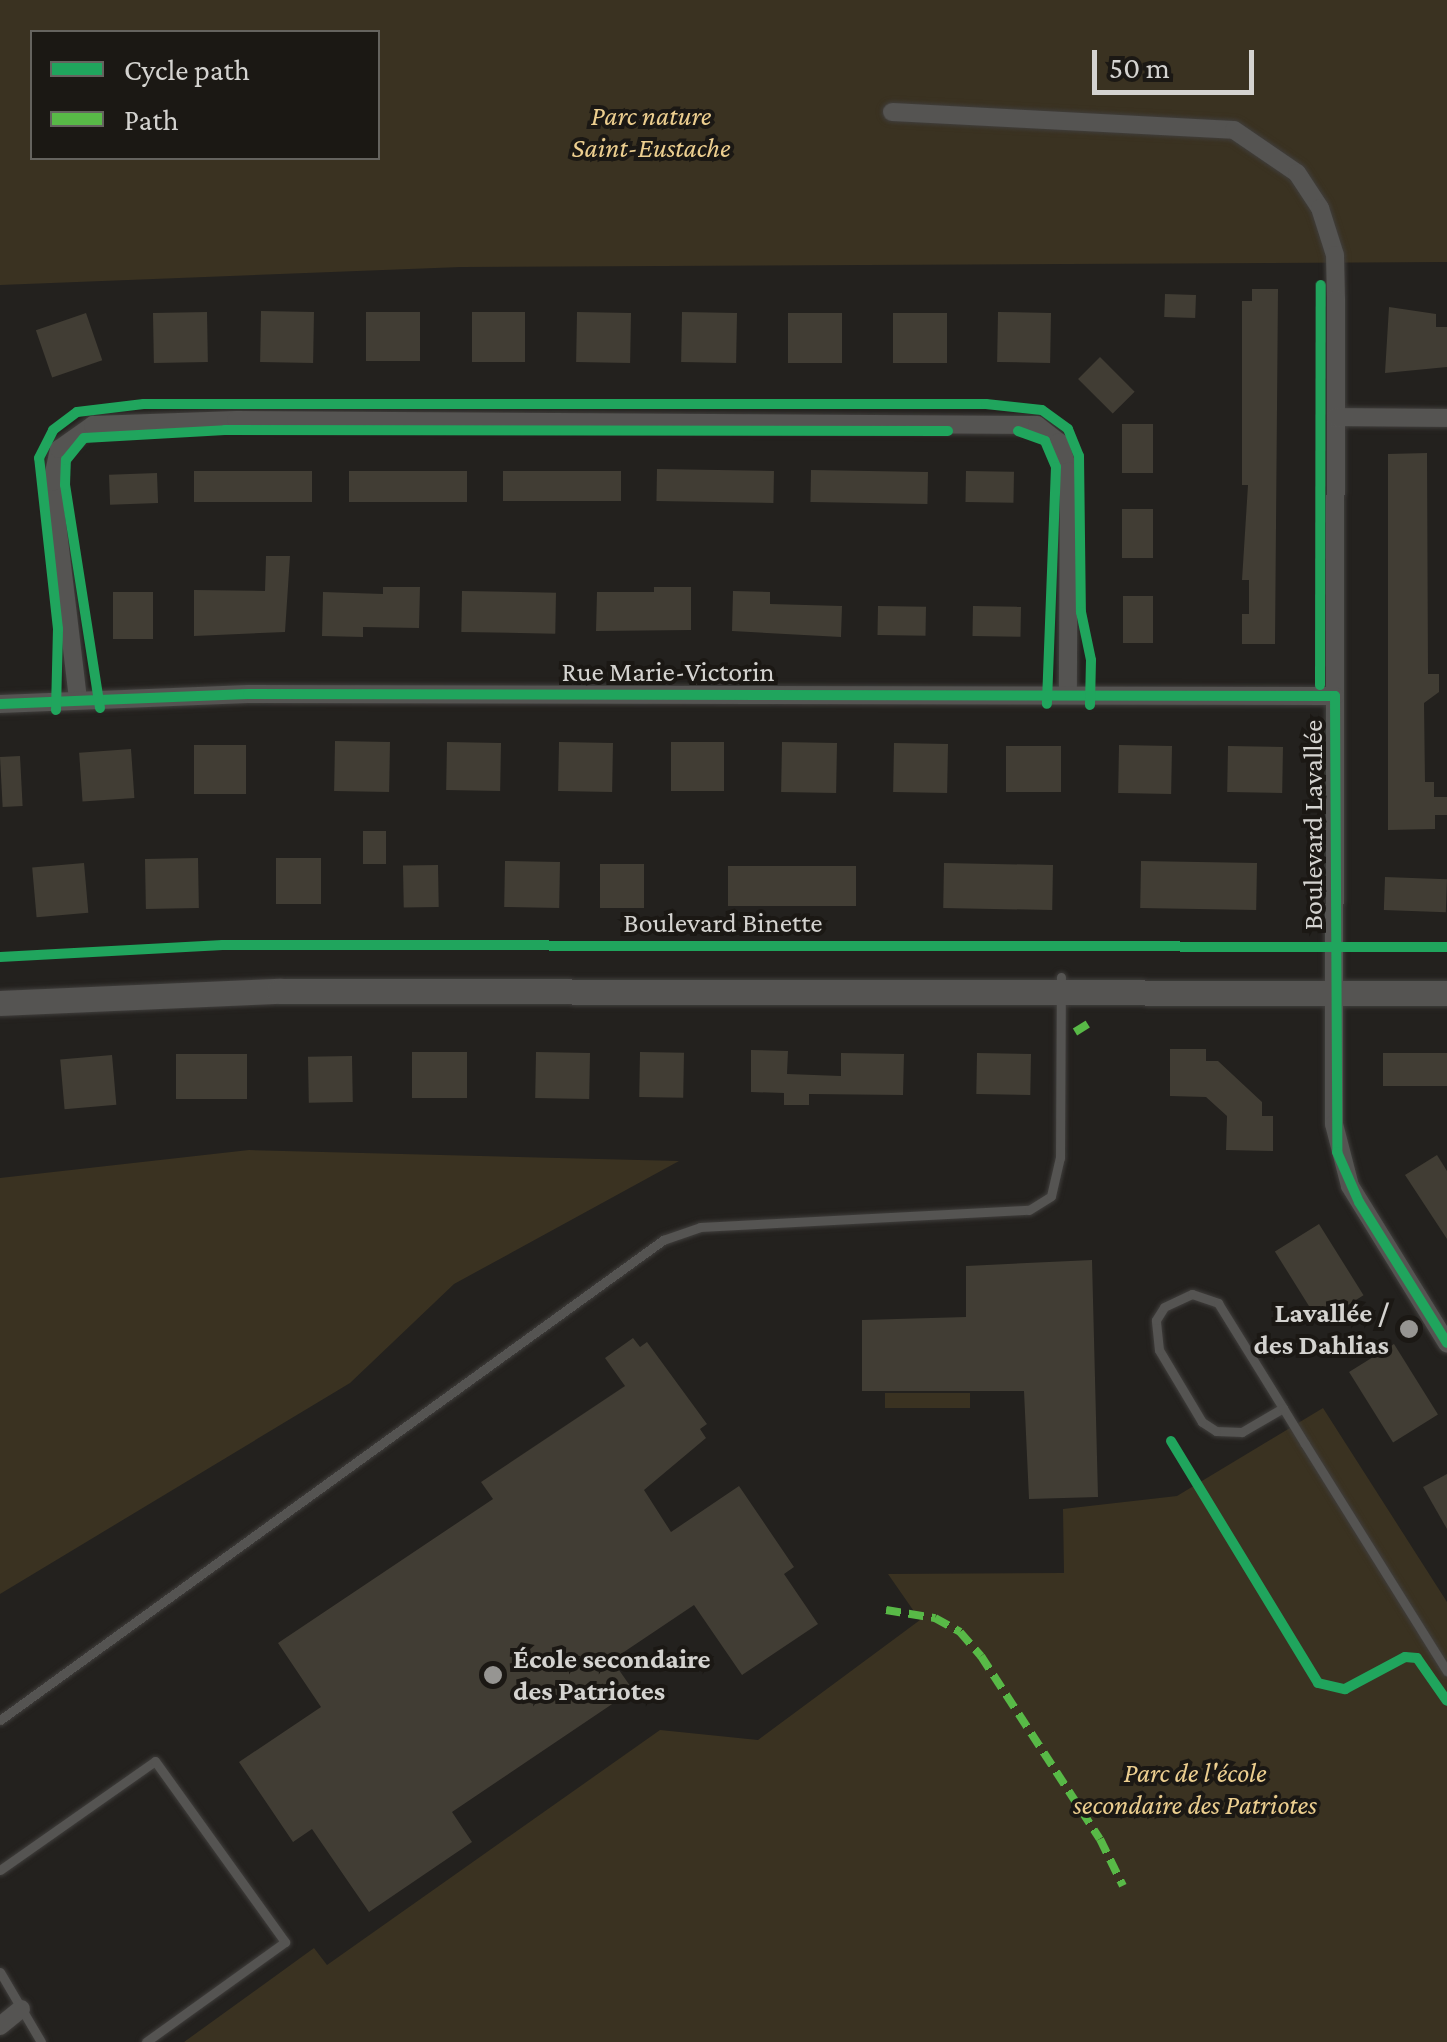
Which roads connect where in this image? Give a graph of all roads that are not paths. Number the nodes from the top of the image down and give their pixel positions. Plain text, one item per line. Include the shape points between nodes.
1 (892, 112) dead end
2 (1336, 417) junction
3 (1447, 418) edge
4 (1068, 695) junction
5 (1336, 696) junction
6 (78, 698) junction
7 (0, 704) edge
8 (1447, 977) edge
9 (1061, 985) junction
10 (1335, 985) junction
11 (0, 988) edge
12 (1447, 993) edge
13 (0, 1003) edge
14 (1447, 1343) edge
15 (1284, 1408) junction
16 (1447, 1671) edge
17 (0, 1720) edge
18 (0, 1870) edge
19 (0, 1972) edge
20 (21, 2009) junction
21 (0, 2026) edge
22 (41, 2042) edge
23 (146, 2042) edge

1 - 2 street, Boulevard Lavallée via 1234,130 1286,164 1320,208 1335,255
2 - 3 street
2 - 5 street, Boulevard Lavallée
4 - 5 street, Rue Marie-Victorin
4 - 6 street, Rue Marie-Victorin
4 - 6 street via 1069,470 1058,442 1037,425 220,420 93,424 59,449 52,482
5 - 10 street, Boulevard Lavallée
6 - 7 street, Rue Marie-Victorin
8 - 10 street, Boulevard Binette
9 - 10 street, Boulevard Binette
9 - 11 street, Boulevard Binette via 262,976
9 - 13 street, Boulevard Binette via 262,991
9 - 17 lane via 1060,1158 1051,1196 1029,1210 700,1227 663,1240
10 - 12 street, Boulevard Binette
10 - 14 street, Boulevard Lavallée via 1333,1114 1340,1161
15 - 15 lane via 1218,1304 1192,1294 1164,1307 1156,1320 1159,1350 1202,1422 1216,1431 1242,1432
15 - 16 lane
18 - 23 lane via 155,1761 285,1942
19 - 20 lane
20 - 21 street
20 - 22 lane

